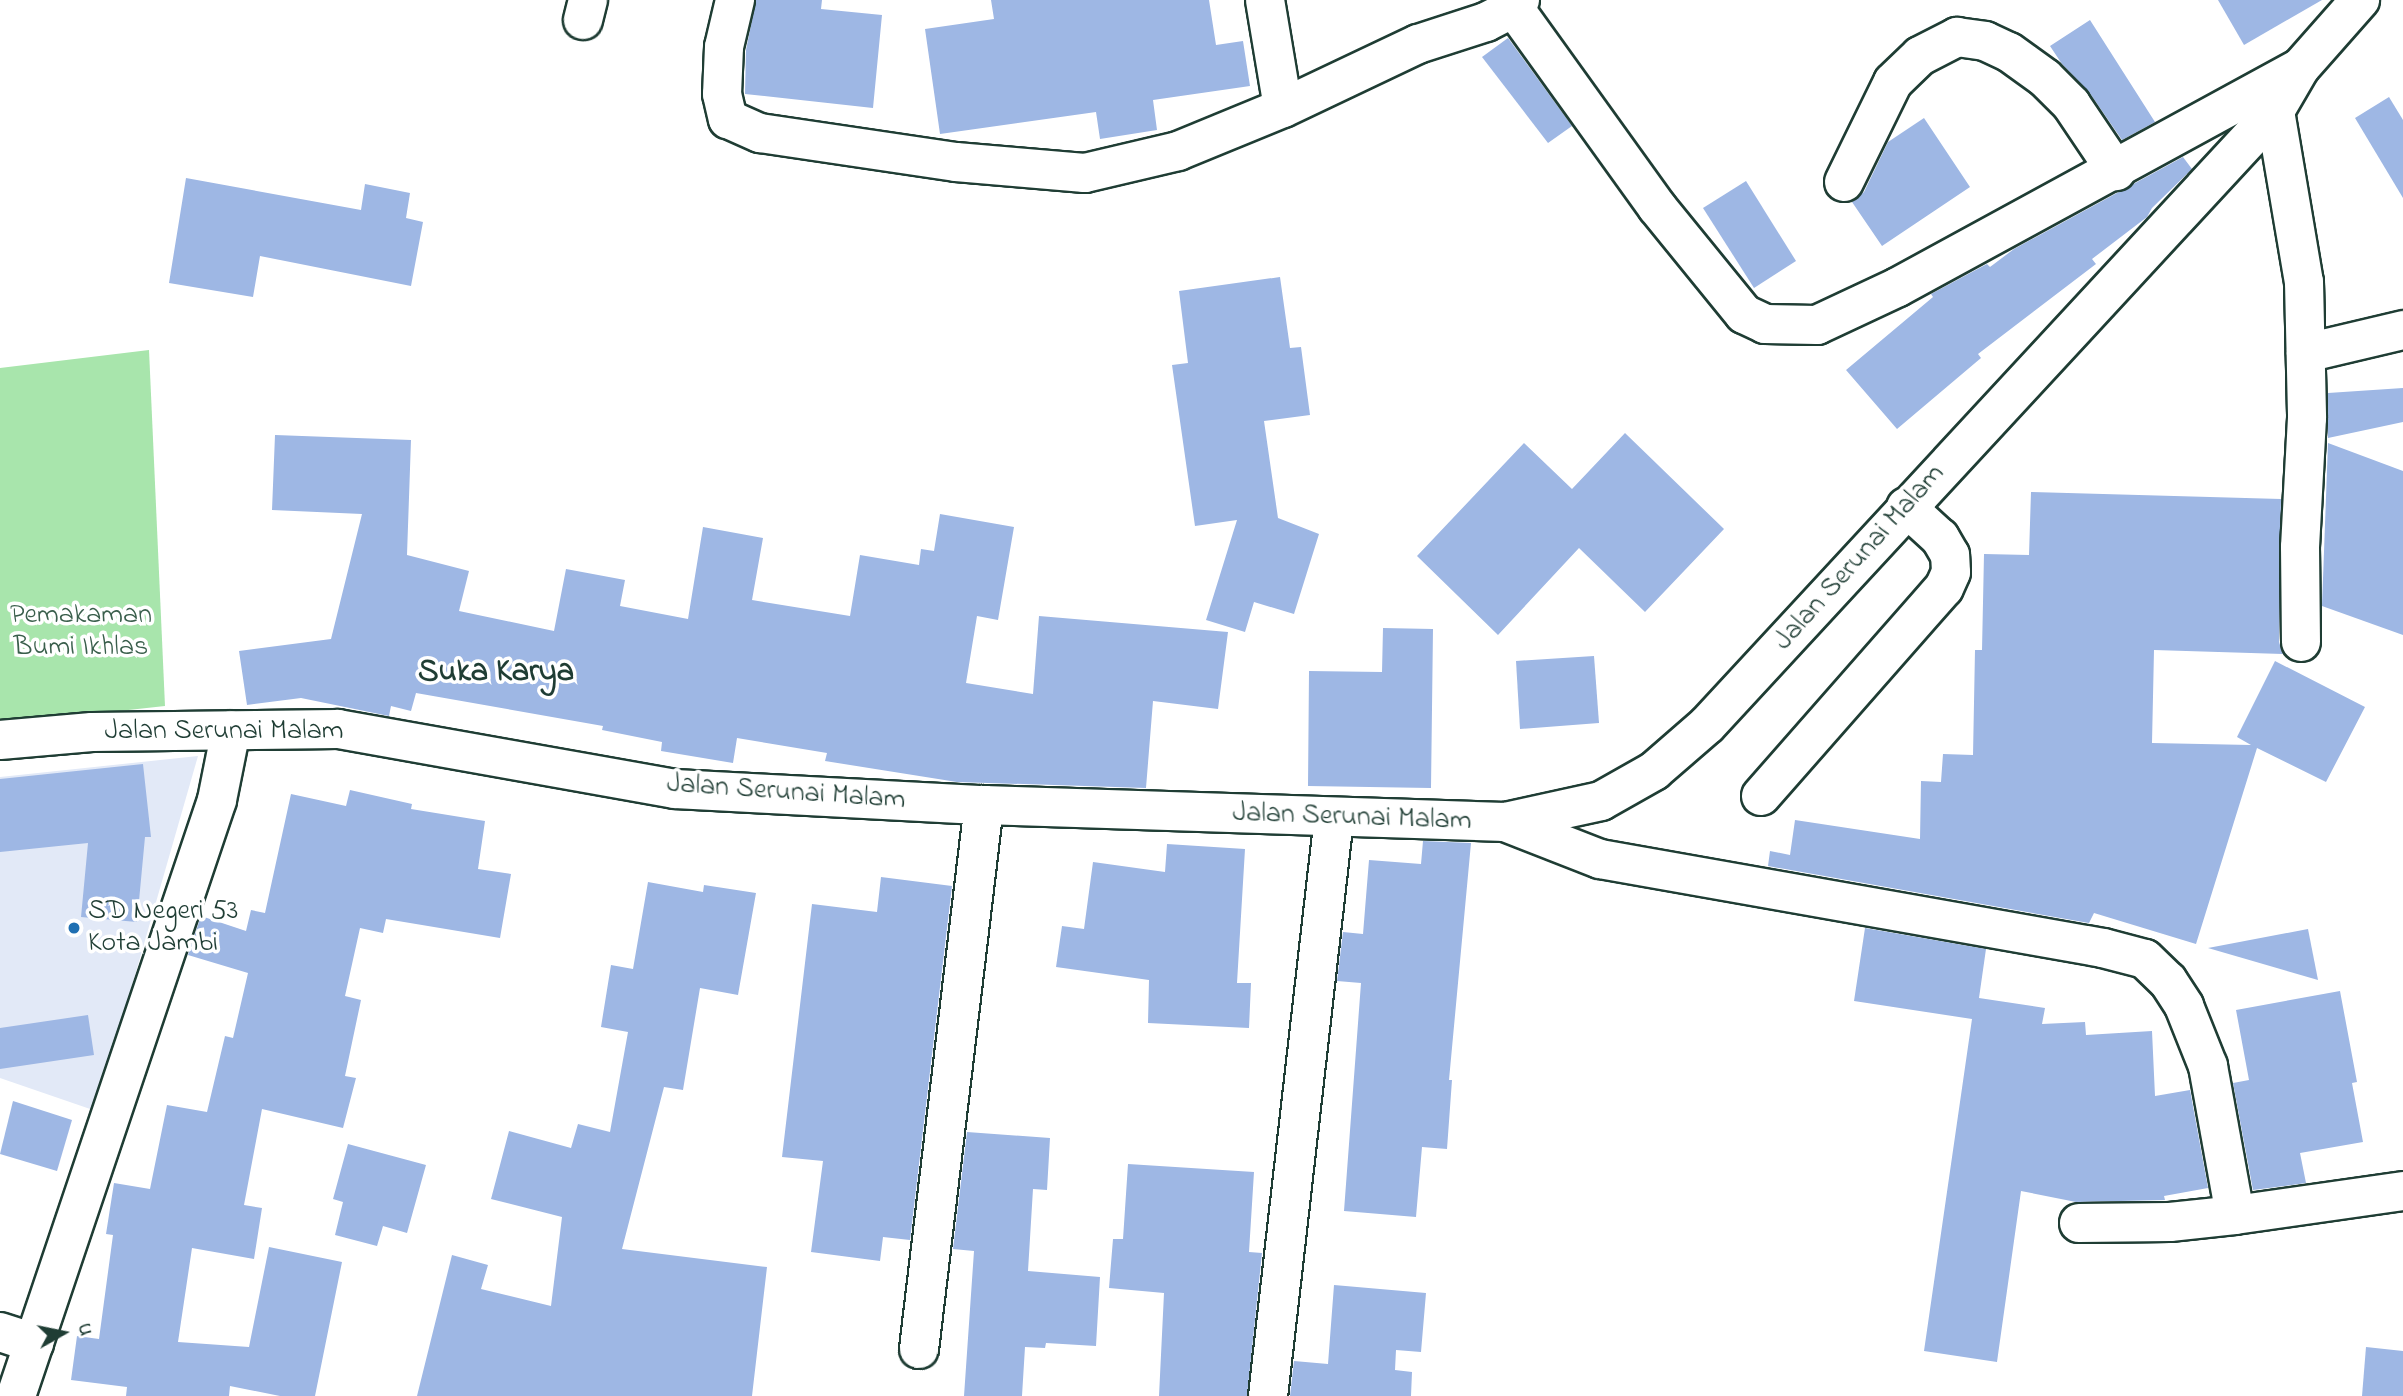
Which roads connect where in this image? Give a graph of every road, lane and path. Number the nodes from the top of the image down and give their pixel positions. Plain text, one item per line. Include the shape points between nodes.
1 (735, 0) edge
2 (1265, 0) edge
3 (2360, 0) edge
4 (1517, 4) edge
5 (2300, 68) junction
6 (1283, 108) junction
7 (2275, 111) junction
8 (2116, 171) junction
9 (1844, 182) dead end
10 (2403, 330) edge
11 (2306, 353) junction
12 (1906, 507) junction
13 (2301, 642) dead end
14 (231, 730) junction
15 (0, 740) edge
16 (1761, 796) dead end
17 (984, 805) junction
18 (1334, 818) junction
19 (1505, 822) junction
20 (2403, 1191) edge
21 (2235, 1216) junction
22 (2079, 1223) dead end
23 (17, 1338) edge
24 (919, 1349) dead end
25 (16, 1396) edge
26 (1268, 1396) edge

1 - 6 street via 724,47 723,107 728,120 760,133 956,162 1085,173 1178,151
2 - 6 street
3 - 5 street, Jalan Serunai Malam
4 - 6 street via 1486,22 1418,44
4 - 8 street via 1657,207 1744,314 1765,324 1817,324
5 - 7 street, Jalan Serunai Malam
5 - 8 street
7 - 11 street via 2304,282
7 - 12 street, Jalan Serunai Malam
8 - 9 street via 2071,104 2045,78 2009,52 1985,41 1957,37 1920,56 1893,82
10 - 11 street
11 - 13 street
12 - 16 street via 1940,538 1950,555 1951,572 1944,588
12 - 19 street, Jalan Serunai Malam via 1707,725 1654,771 1601,801
14 - 15 street, Jalan Serunai Malam via 92,732
14 - 17 street, Jalan Serunai Malam via 338,729 675,789
14 - 23 street via 217,800
17 - 18 street, Jalan Serunai Malam
17 - 24 street
18 - 19 street, Jalan Serunai Malam
18 - 26 street
19 - 21 street via 1600,859 2145,959 2168,981 2184,1006 2208,1066
20 - 21 street
21 - 22 street
23 - 25 street

